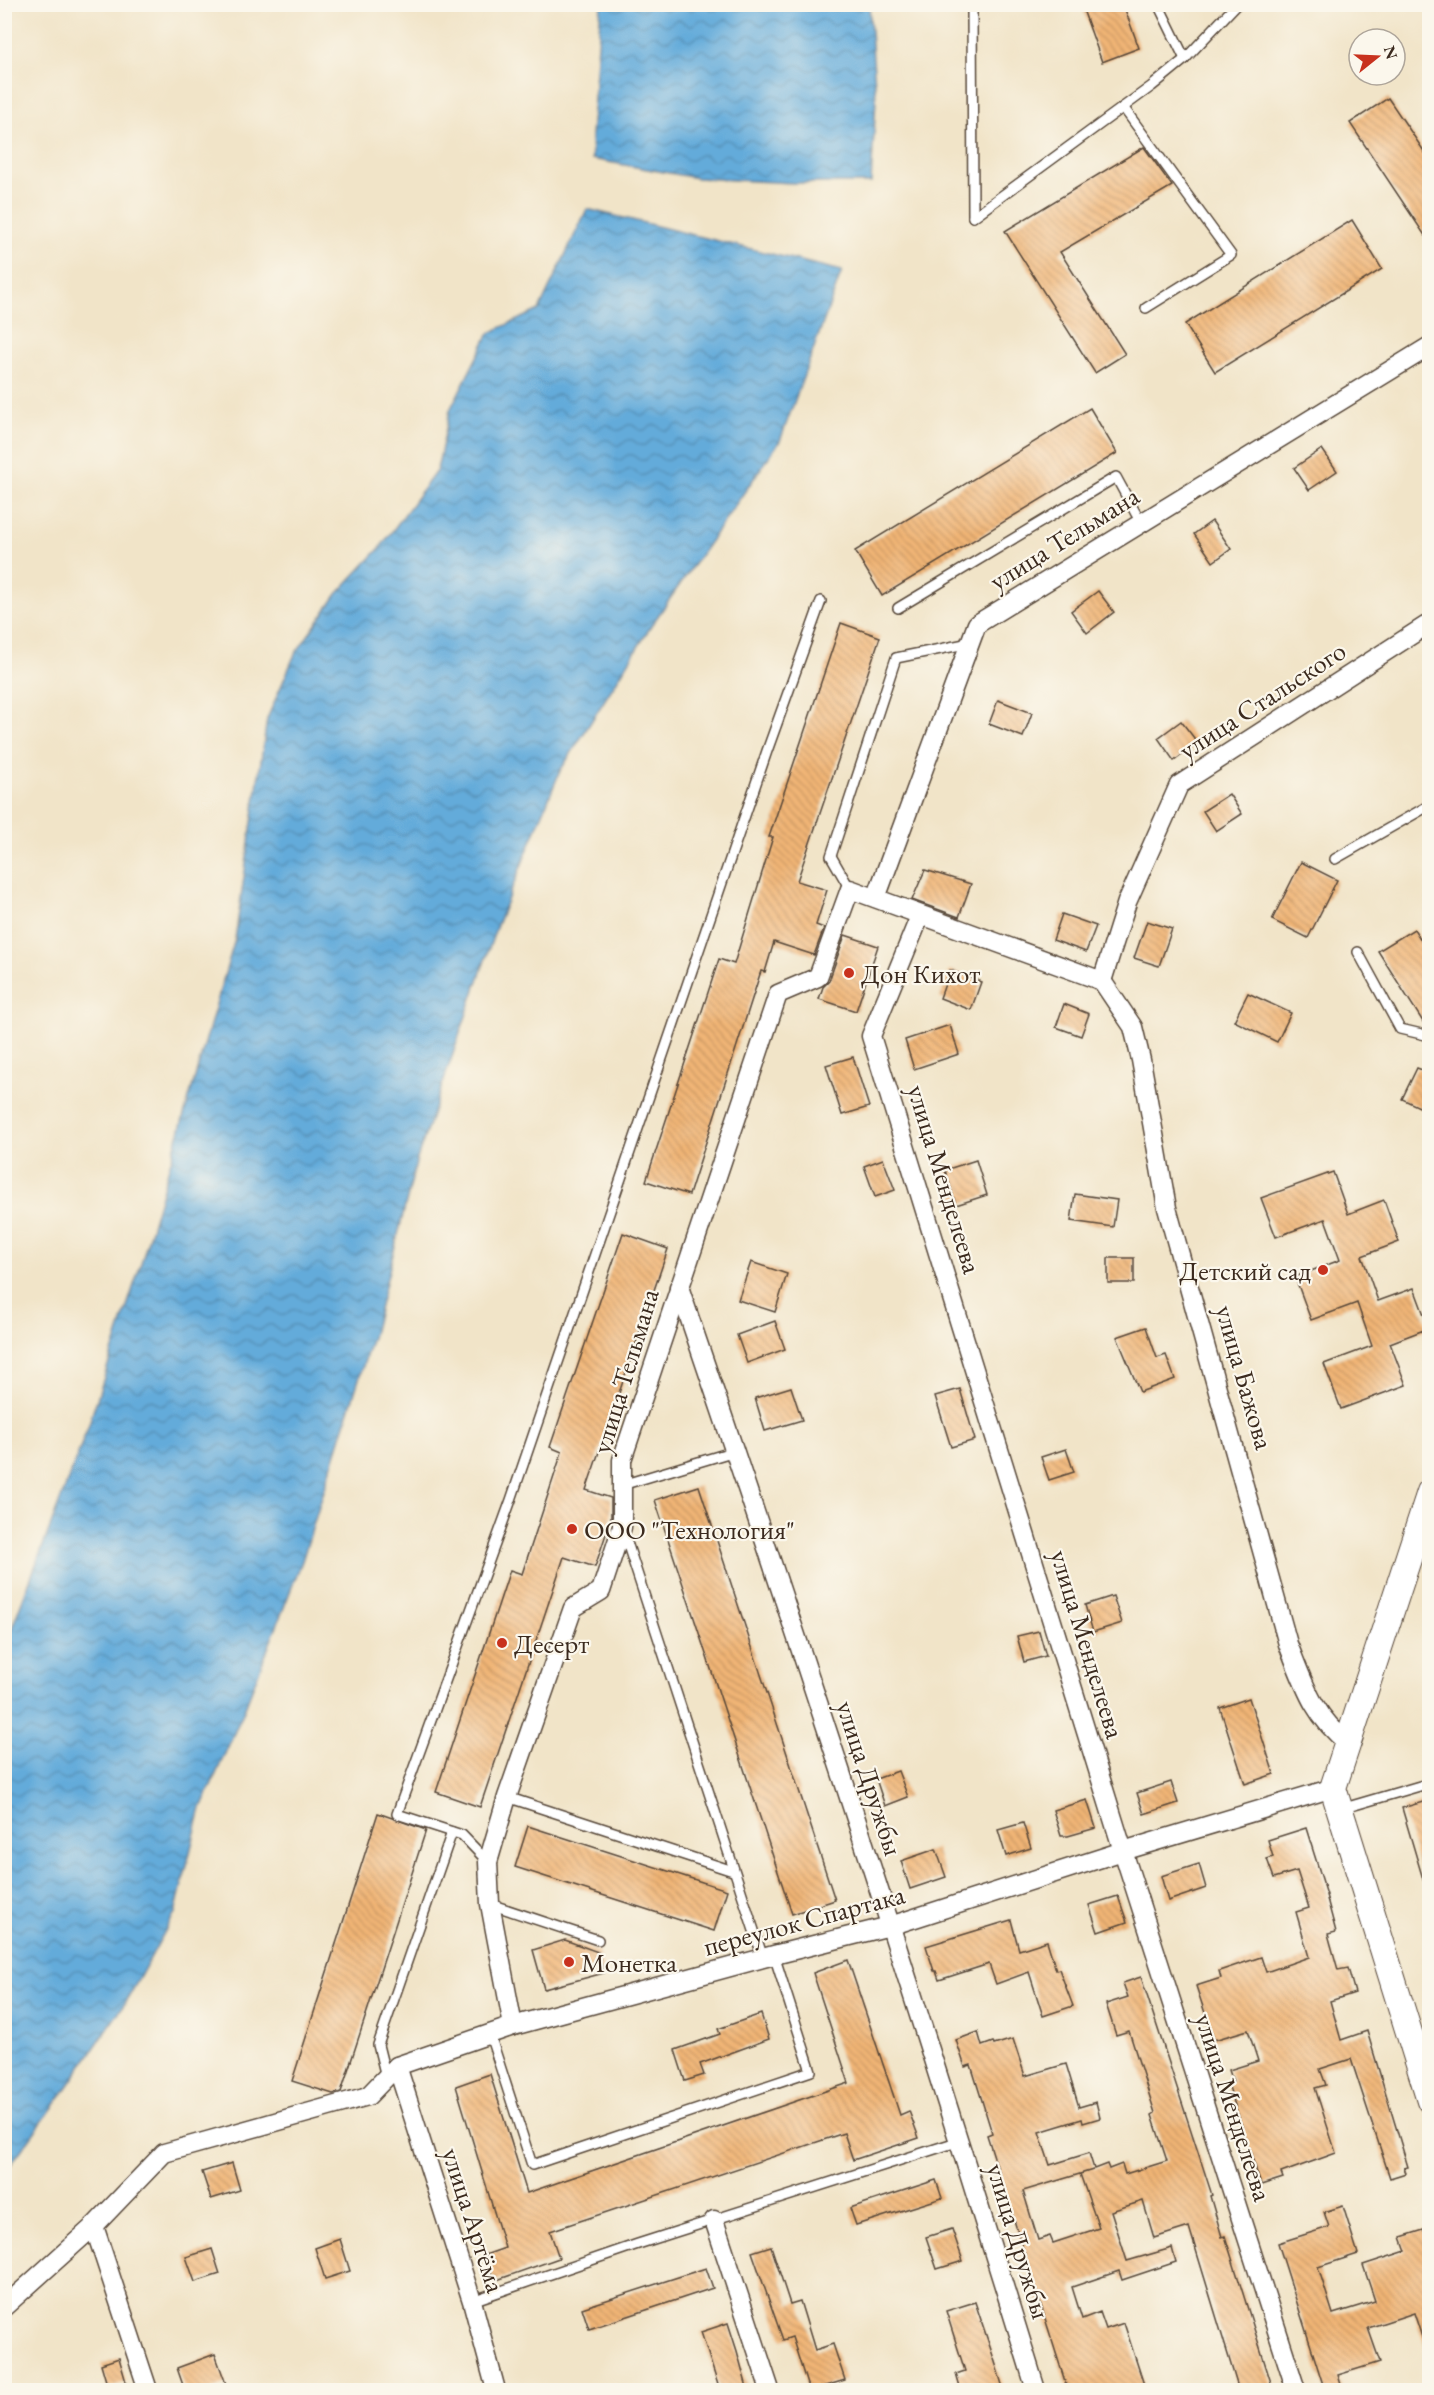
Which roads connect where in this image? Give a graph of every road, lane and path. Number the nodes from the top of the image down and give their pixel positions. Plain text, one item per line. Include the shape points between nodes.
1 (972, 4) edge
2 (1158, 4) edge
3 (1237, 4) edge
4 (1185, 58) junction
5 (1123, 107) junction
6 (1146, 308) dead end
7 (1430, 346) edge
8 (1141, 523) junction
9 (821, 602) dead end
10 (898, 608) dead end
11 (1430, 623) edge
12 (970, 643) junction
13 (1430, 806) edge
14 (1335, 860) dead end
15 (850, 889) junction
16 (876, 898) junction
17 (920, 916) junction
18 (1359, 952) dead end
19 (1102, 981) junction
20 (1430, 1036) edge
21 (679, 1287) junction
22 (735, 1451) junction
23 (622, 1485) junction
24 (1430, 1492) edge
25 (622, 1527) junction
26 (1348, 1743) junction
27 (1430, 1783) edge
28 (507, 1797) junction
29 (1337, 1798) junction
30 (452, 1832) junction
31 (1123, 1851) junction
32 (488, 1862) junction
33 (733, 1871) junction
34 (490, 1904) junction
35 (890, 1926) junction
36 (598, 1940) dead end
37 (769, 1957) junction
38 (513, 2026) junction
39 (490, 2035) junction
40 (392, 2071) junction
41 (1430, 2100) edge
42 (960, 2141) junction
43 (714, 2220) junction
44 (94, 2226) junction
45 (472, 2301) junction
46 (4, 2307) edge
47 (148, 2391) edge
48 (496, 2391) edge
49 (770, 2391) edge
50 (1036, 2391) edge
51 (1296, 2391) edge

1 - 5 lane via 973,217
2 - 4 lane
3 - 4 lane
4 - 5 lane
5 - 6 lane via 1231,255
7 - 8 street, улица Тельмана
8 - 10 lane via 1116,477
8 - 12 street, улица Тельмана via 977,624
9 - 30 lane via 766,751 511,1500 397,1814
11 - 19 street, улица Стальского via 1179,785 1127,902
12 - 15 lane via 896,658 831,856
12 - 16 street, улица Тельмана
13 - 14 lane
15 - 16 street
15 - 21 street, улица Тельмана via 818,977 778,994
16 - 17 street
17 - 19 street
17 - 31 street, улица Менделеева via 871,1036
18 - 20 lane via 1400,1029
19 - 26 street, улица Бажова via 1133,1027 1167,1208 1288,1644 1316,1710 1332,1731
21 - 22 street, улица Дружбы
21 - 23 street, улица Тельмана via 622,1460
22 - 23 lane
22 - 35 street, улица Дружбы
23 - 25 street, улица Тельмана
24 - 26 main road
25 - 28 street, улица Тельмана via 601,1591 573,1608
25 - 33 lane
26 - 29 main road
27 - 29 lane
28 - 32 street, улица Тельмана
28 - 33 lane
29 - 31 street, переулок Спартака
29 - 41 main road
30 - 32 lane via 462,1835
30 - 40 lane via 378,2045
31 - 35 street, переулок Спартака
31 - 51 street, улица Менделеева
32 - 34 street, улица Тельмана
33 - 37 lane
34 - 36 lane
34 - 38 street, улица Тельмана
35 - 37 street, переулок Спартака
35 - 42 street, улица Дружбы
37 - 38 street, переулок Спартака
37 - 39 lane via 811,2071 532,2164
38 - 39 street, переулок Спартака
39 - 40 street, переулок Спартака
40 - 44 street, переулок Спартака via 368,2096 164,2153
40 - 45 street, улица Артёма
42 - 43 lane
42 - 50 street, улица Дружбы
43 - 45 lane
43 - 49 street
44 - 46 street, переулок Спартака
44 - 47 street
45 - 48 street, улица Артёма

